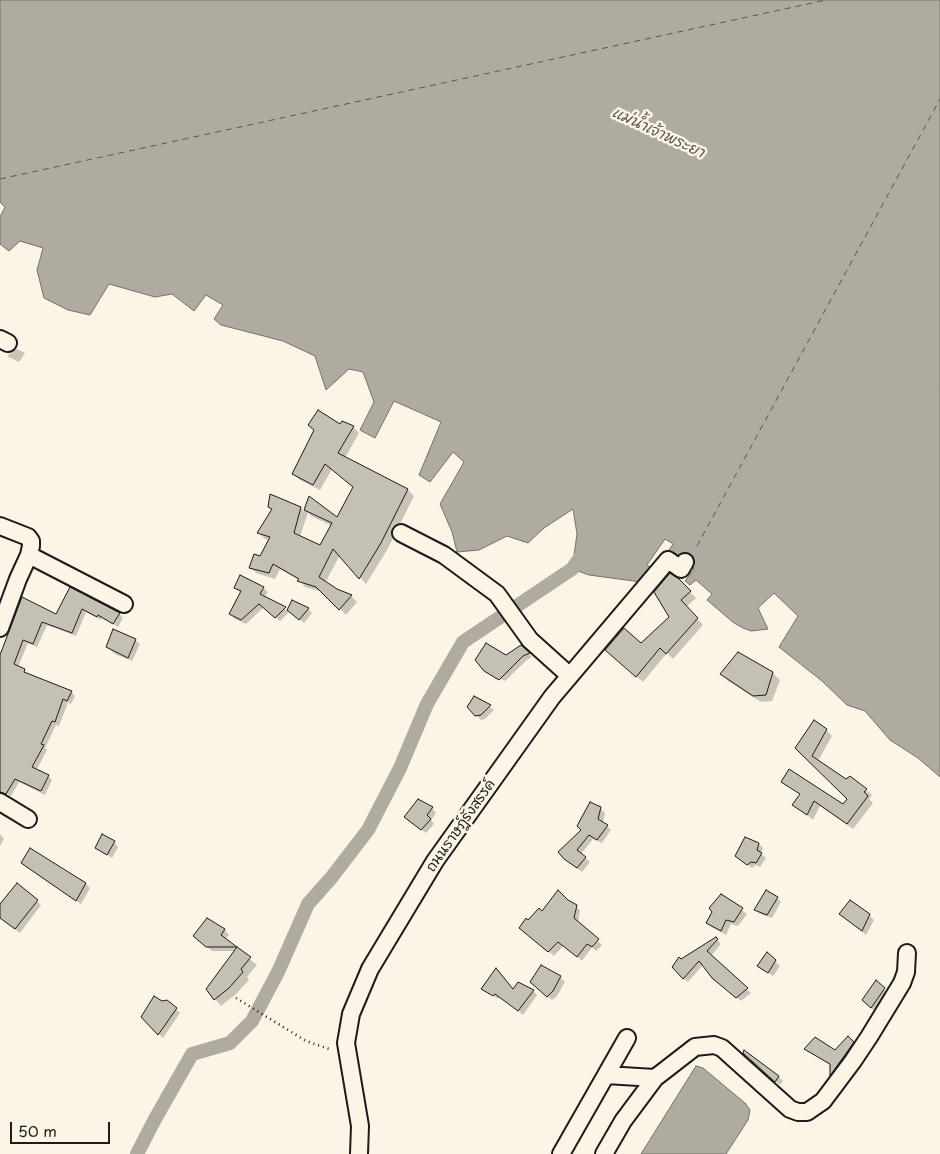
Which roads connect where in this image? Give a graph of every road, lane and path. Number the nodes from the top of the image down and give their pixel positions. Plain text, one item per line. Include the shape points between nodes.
1 (0, 526) edge
2 (401, 533) dead end
3 (30, 555) junction
4 (685, 562) dead end
5 (124, 604) dead end
6 (0, 628) edge
7 (570, 676) junction
8 (0, 802) edge
9 (28, 819) dead end
10 (908, 953) dead end
11 (236, 998) dead end
12 (628, 1038) dead end
13 (347, 1056) junction
14 (606, 1075) junction
15 (655, 1078) junction
16 (359, 1154) edge
17 (561, 1154) edge
18 (604, 1154) edge

1 - 3 street via 28,537 31,541
2 - 7 street via 444,555 497,594 530,640
3 - 5 street
3 - 6 street
4 - 7 street, ถนนราษฎ์รังสรรค์ via 681,569 668,560
7 - 13 street, ถนนราษฎ์รังสรรค์ via 435,861 370,969 351,1014
8 - 9 street
10 - 15 street via 902,983 854,1061 823,1101 808,1112 790,1109 722,1048 714,1045 695,1047
11 - 13 path via 306,1041
12 - 14 street
13 - 16 street, ถนนราษฎ์รังสรรค์ via 360,1126
14 - 15 street
14 - 17 street
15 - 18 street via 623,1121

